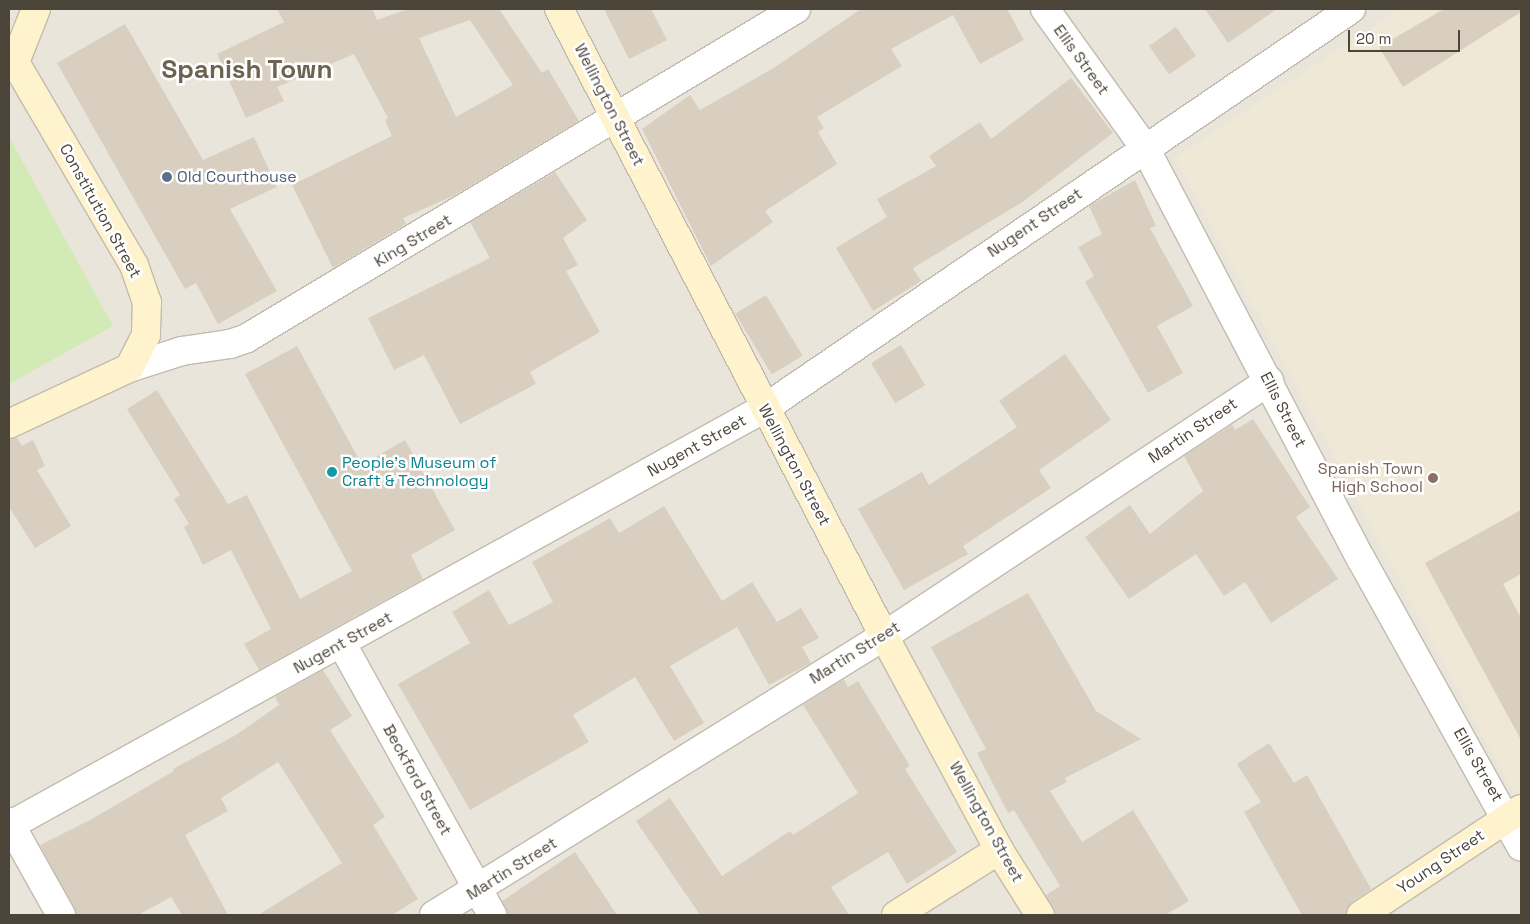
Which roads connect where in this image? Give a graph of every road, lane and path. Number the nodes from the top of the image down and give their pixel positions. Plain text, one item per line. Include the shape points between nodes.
1 (36, 9) edge
2 (559, 9) edge
3 (796, 9) edge
4 (1045, 9) edge
5 (1350, 9) edge
6 (12, 57) edge
7 (616, 119) junction
8 (1145, 148) junction
9 (129, 368) junction
10 (1269, 381) junction
11 (765, 408) junction
12 (9, 424) edge
13 (884, 636) junction
14 (342, 644) junction
15 (1514, 813) edge
16 (9, 824) edge
17 (1521, 847) edge
18 (999, 850) junction
19 (478, 890) junction
20 (61, 915) edge
21 (434, 915) edge
22 (492, 915) edge
23 (896, 915) edge
24 (1040, 915) edge
25 (1361, 915) edge

1 - 6 street, Constitution Street
2 - 7 street, Wellington Street
3 - 7 street, King Street
4 - 8 street, Ellis Street
5 - 8 street, Nugent Street
6 - 9 street, Constitution Street via 134,265 147,302 146,335
7 - 9 street, King Street via 247,338 230,344 182,350
7 - 11 street, Wellington Street
8 - 10 street, Ellis Street
8 - 11 street, Nugent Street
9 - 12 street, King Street
10 - 13 street, Martin Street
10 - 15 street, Ellis Street via 1361,559
11 - 13 street, Wellington Street
11 - 14 street, Nugent Street
13 - 18 street, Wellington Street
13 - 19 street, Martin Street
14 - 16 street, Nugent Street
14 - 19 street, Beckford Street
15 - 17 street, Ellis Street
15 - 25 street, Young Street
16 - 20 street
18 - 23 street
18 - 24 street, Wellington Street
19 - 21 street, Martin Street
19 - 22 street, Beckford Street

